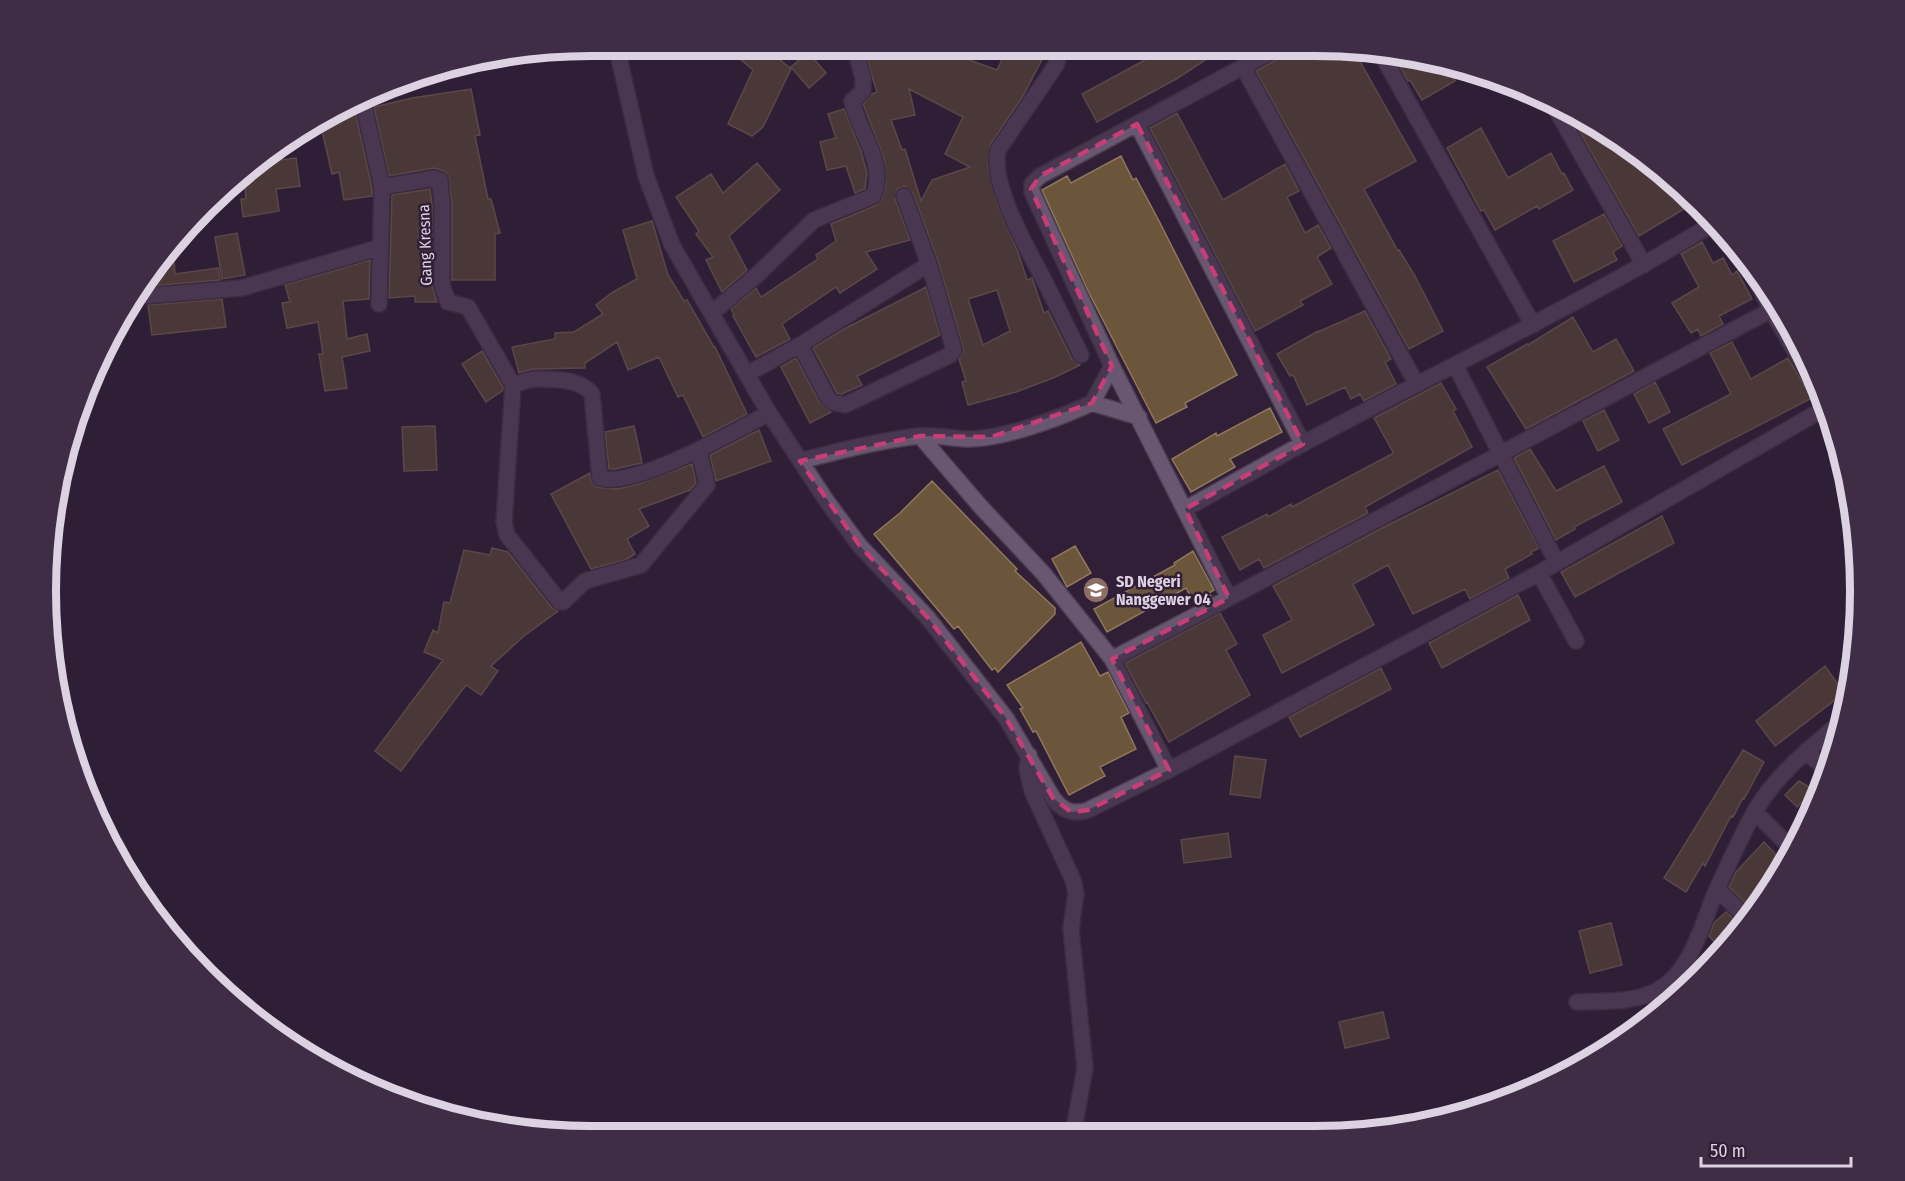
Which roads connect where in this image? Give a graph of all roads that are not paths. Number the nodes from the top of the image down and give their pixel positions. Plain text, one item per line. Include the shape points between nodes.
1 (619, 56) edge
2 (857, 56) edge
3 (1059, 56) edge
4 (1263, 56) edge
5 (1385, 60) edge
6 (1243, 67) junction
7 (364, 106) edge
8 (1559, 115) edge
9 (1137, 124) junction
10 (382, 187) junction
11 (904, 196) dead end
12 (1707, 227) edge
13 (381, 247) junction
14 (929, 264) junction
15 (1644, 265) junction
16 (144, 296) edge
17 (379, 304) dead end
18 (1770, 310) edge
19 (713, 312) junction
20 (1533, 326) junction
21 (800, 345) junction
22 (1081, 355) dead end
23 (1455, 364) junction
24 (1112, 366) junction
25 (747, 374) junction
26 (513, 385) junction
27 (1417, 385) junction
28 (1092, 403) junction
29 (1818, 412) edge
30 (769, 413) junction
31 (1139, 417) junction
32 (920, 436) junction
33 (1303, 444) junction
34 (699, 451) junction
35 (1500, 453) junction
36 (800, 461) junction
37 (1185, 510) junction
38 (1557, 563) junction
39 (1539, 573) junction
40 (1229, 598) junction
41 (1576, 641) dead end
42 (1112, 659) junction
43 (1831, 729) edge
44 (1806, 751) junction
45 (1029, 755) junction
46 (1820, 764) edge
47 (1169, 770) junction
48 (1755, 812) junction
49 (1786, 842) edge
50 (1717, 889) junction
51 (1741, 913) edge
52 (1577, 1002) dead end
53 (1074, 1126) edge

1 - 19 street via 646,176 672,245
2 - 19 street via 863,91 852,101 871,147 878,179 873,196 814,219
3 - 22 street via 998,150 997,163 1017,229
4 - 6 street
5 - 20 street
6 - 9 street
6 - 27 street
7 - 10 street
8 - 15 street
9 - 24 street via 1040,176 1031,189
9 - 33 street
10 - 13 street
10 - 26 street, Gang Kresna via 440,180 442,286 448,302 468,307
11 - 14 street
12 - 15 street
13 - 16 street via 242,288
13 - 17 street
14 - 21 street
14 - 21 street via 954,350 950,355 845,405 828,398
15 - 20 street
18 - 35 street
19 - 25 street
20 - 23 street
21 - 25 street
23 - 27 street
23 - 35 street
24 - 28 street
24 - 31 street
25 - 30 street
26 - 34 street via 535,379 580,383 587,388 592,394 600,478 639,474
26 - 34 street via 504,522 507,535 560,602 585,581 641,565 707,485
27 - 33 street
28 - 31 street
28 - 32 street via 991,437
29 - 38 street
30 - 34 street
30 - 36 street
31 - 37 street
32 - 36 street
32 - 42 street via 1050,581
33 - 37 street
35 - 38 street
35 - 40 street
36 - 45 street via 860,546 928,618 1006,718
37 - 40 street
38 - 39 street
39 - 41 street
39 - 47 street
40 - 42 street
42 - 47 street
43 - 44 street
44 - 46 street
44 - 48 street via 1771,787
45 - 47 street via 1059,806 1079,813
45 - 53 street via 1027,769 1032,791 1076,892 1071,929 1085,1068
48 - 49 street
48 - 50 street
50 - 51 street
50 - 52 street via 1690,953 1666,985 1634,998

